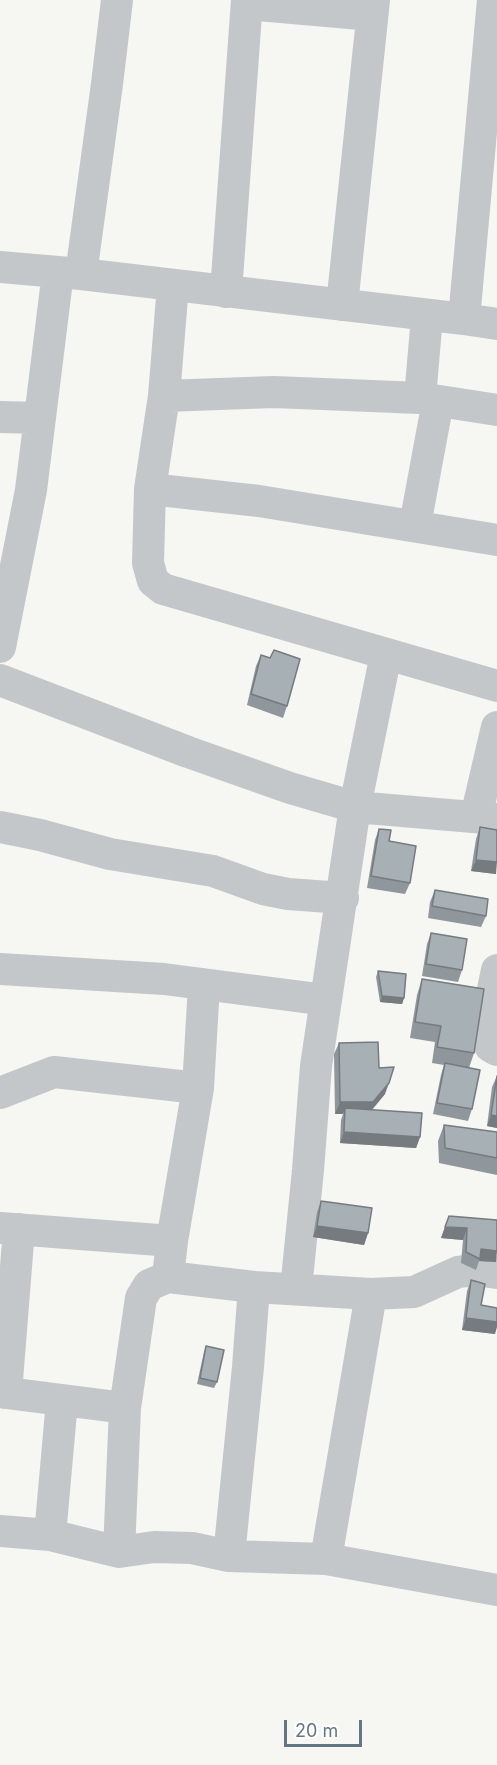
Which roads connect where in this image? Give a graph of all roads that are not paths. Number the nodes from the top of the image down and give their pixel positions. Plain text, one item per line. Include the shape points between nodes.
1 (117, 0) edge
2 (247, 2) edge
3 (373, 8) edge
4 (494, 15) edge
5 (489, 124) edge
6 (0, 267) edge
7 (69, 273) junction
8 (173, 285) junction
9 (226, 292) junction
10 (342, 305) junction
11 (427, 316) junction
12 (464, 319) junction
13 (497, 324) edge
14 (164, 396) junction
15 (429, 400) junction
16 (497, 410) edge
17 (0, 417) edge
18 (40, 418) junction
19 (150, 489) junction
20 (415, 525) junction
21 (497, 540) edge
22 (0, 646) edge
23 (386, 654) junction
24 (0, 680) edge
25 (497, 686) edge
26 (497, 727) edge
27 (355, 807) junction
28 (487, 818) edge
29 (0, 827) edge
30 (343, 898) junction
31 (0, 969) edge
32 (497, 970) edge
33 (204, 985) junction
34 (326, 1000) junction
35 (497, 1050) edge
36 (198, 1088) junction
37 (0, 1093) edge
38 (10, 1228) edge
39 (172, 1241) junction
40 (497, 1273) edge
41 (168, 1277) junction
42 (254, 1287) junction
43 (296, 1289) junction
44 (371, 1294) junction
45 (3, 1392) edge
46 (62, 1401) junction
47 (125, 1408) junction
48 (0, 1531) edge
49 (50, 1535) junction
50 (119, 1552) junction
51 (229, 1556) junction
52 (326, 1559) junction
53 (497, 1590) edge

1 - 7 street
2 - 3 street
2 - 9 street
3 - 10 street
4 - 5 street
5 - 12 street
6 - 7 street
7 - 8 street
7 - 18 street
8 - 9 street
8 - 14 street
9 - 10 street
10 - 11 street
11 - 12 street
11 - 15 street
12 - 13 street
14 - 15 street via 274,392
14 - 19 street
15 - 16 street
15 - 20 street
17 - 18 street
18 - 22 street via 31,490
19 - 20 street
19 - 23 street via 148,563 153,581 162,589
20 - 21 street
23 - 25 street
23 - 27 street
24 - 27 street via 208,759
26 - 28 street
27 - 28 street
27 - 30 street
29 - 30 street via 110,854 213,871 263,889
30 - 34 street
31 - 33 street
32 - 35 street via 484,1034
33 - 34 street
33 - 36 street
34 - 43 street via 316,1066
36 - 37 street via 54,1072
36 - 39 street
38 - 39 street
38 - 45 street
39 - 41 street
40 - 44 street via 458,1272 414,1292
41 - 42 street
41 - 47 street via 149,1285 141,1298
42 - 43 street
42 - 51 street
43 - 44 street
44 - 52 street
45 - 46 street
46 - 47 street
46 - 49 street
47 - 50 street
48 - 49 street
49 - 50 street
50 - 51 street via 192,1548
51 - 52 street
52 - 53 street

